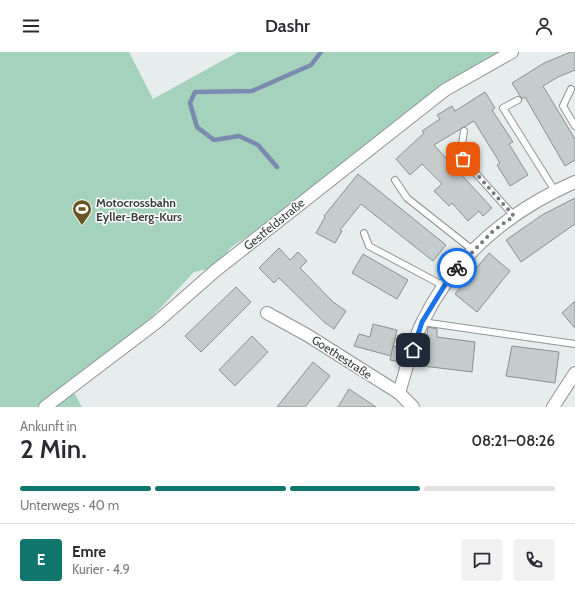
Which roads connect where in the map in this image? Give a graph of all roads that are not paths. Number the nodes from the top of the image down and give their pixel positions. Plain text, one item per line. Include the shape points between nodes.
1 (512, 52) edge
2 (571, 89) dead end
3 (518, 100) dead end
4 (575, 126) edge
5 (464, 131) dead end
6 (395, 180) dead end
7 (575, 182) edge
8 (556, 191) junction
9 (514, 216) junction
10 (364, 233) dead end
11 (474, 251) junction
12 (444, 286) junction
13 (266, 314) dead end
14 (422, 322) junction
15 (575, 344) edge
16 (575, 373) edge
17 (399, 393) junction
18 (45, 407) edge
19 (413, 407) edge
20 (553, 407) edge

1 - 18 street, Gestfeldstraße via 445,90 215,270 157,322
2 - 4 lane via 563,106
3 - 8 lane via 503,108
5 - 9 lane via 461,150 463,159
6 - 11 lane via 410,201
7 - 8 street
8 - 9 street
9 - 11 street via 493,231
10 - 12 lane via 369,246
11 - 12 street
12 - 14 street
13 - 17 street, Goethestraße via 307,335
14 - 15 lane
14 - 17 street
16 - 20 street
17 - 19 street, Goethestraße

